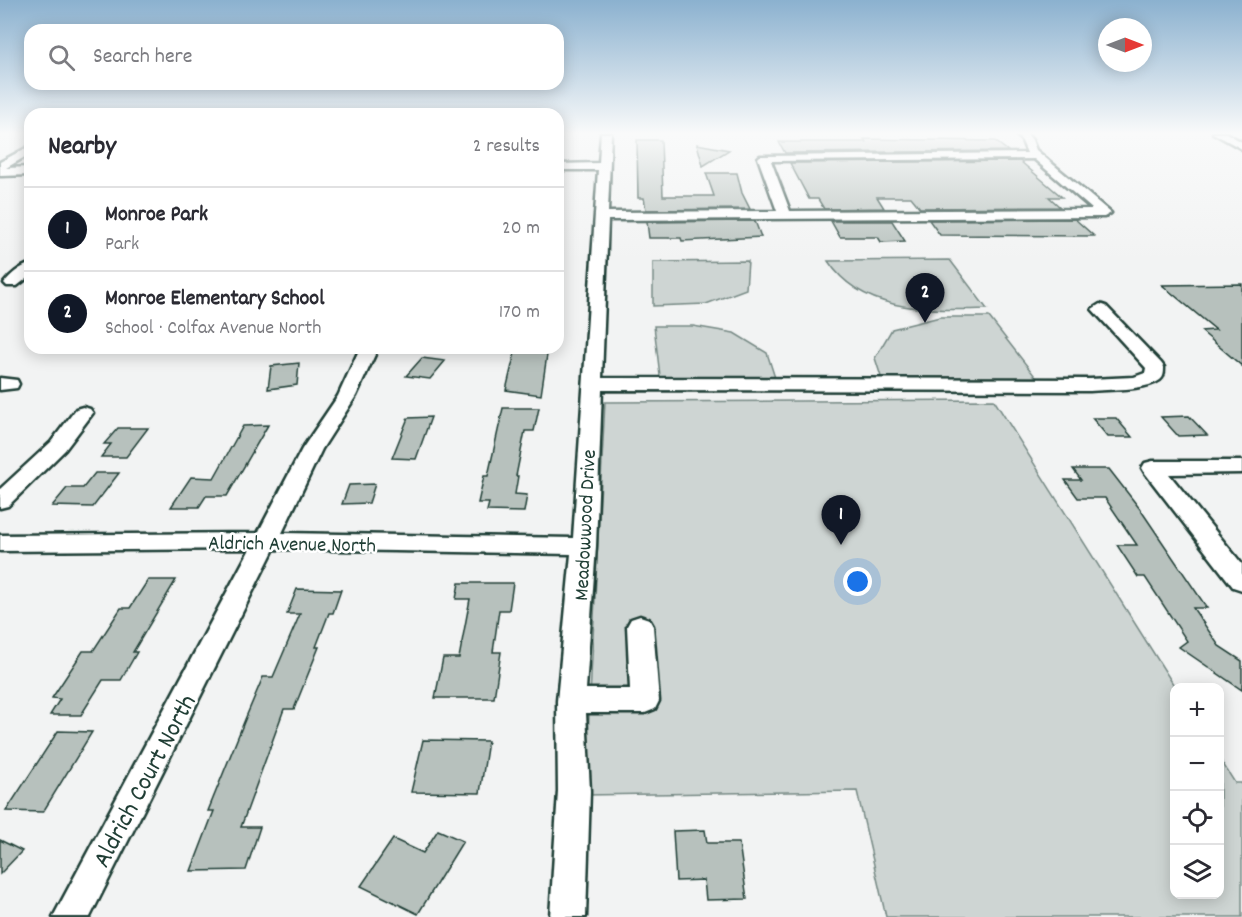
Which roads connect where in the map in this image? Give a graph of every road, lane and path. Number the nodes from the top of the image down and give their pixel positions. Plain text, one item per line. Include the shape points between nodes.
1 (603, 176) edge
2 (771, 176) edge
3 (1060, 176) edge
4 (785, 215) junction
5 (601, 216) junction
6 (24, 273) edge
7 (12, 283) dead end
8 (1100, 309) dead end
9 (366, 354) edge
10 (591, 384) junction
11 (83, 413) dead end
12 (1242, 467) edge
13 (0, 501) edge
14 (264, 541) junction
15 (0, 543) edge
16 (584, 546) junction
17 (1242, 581) edge
18 (640, 626) dead end
19 (571, 701) junction
20 (71, 917) edge
21 (568, 917) edge

1 - 5 street, Meadowwood Drive
2 - 4 street
3 - 4 street via 1104,213
4 - 5 street
5 - 10 street, Meadowwood Drive
6 - 7 street
8 - 10 street via 1155,366 1154,376 1136,382 1090,385
9 - 14 street, Aldrich Court North via 347,396 312,449
10 - 16 street, Meadowwood Drive
11 - 13 street via 58,446
12 - 17 street via 1153,468
14 - 15 street, Aldrich Avenue North
14 - 16 street, Aldrich Avenue North
14 - 20 street, Aldrich Court North via 215,644
16 - 19 street, Meadowwood Drive
18 - 19 street via 645,701
19 - 21 street, Meadowwood Drive via 574,791

